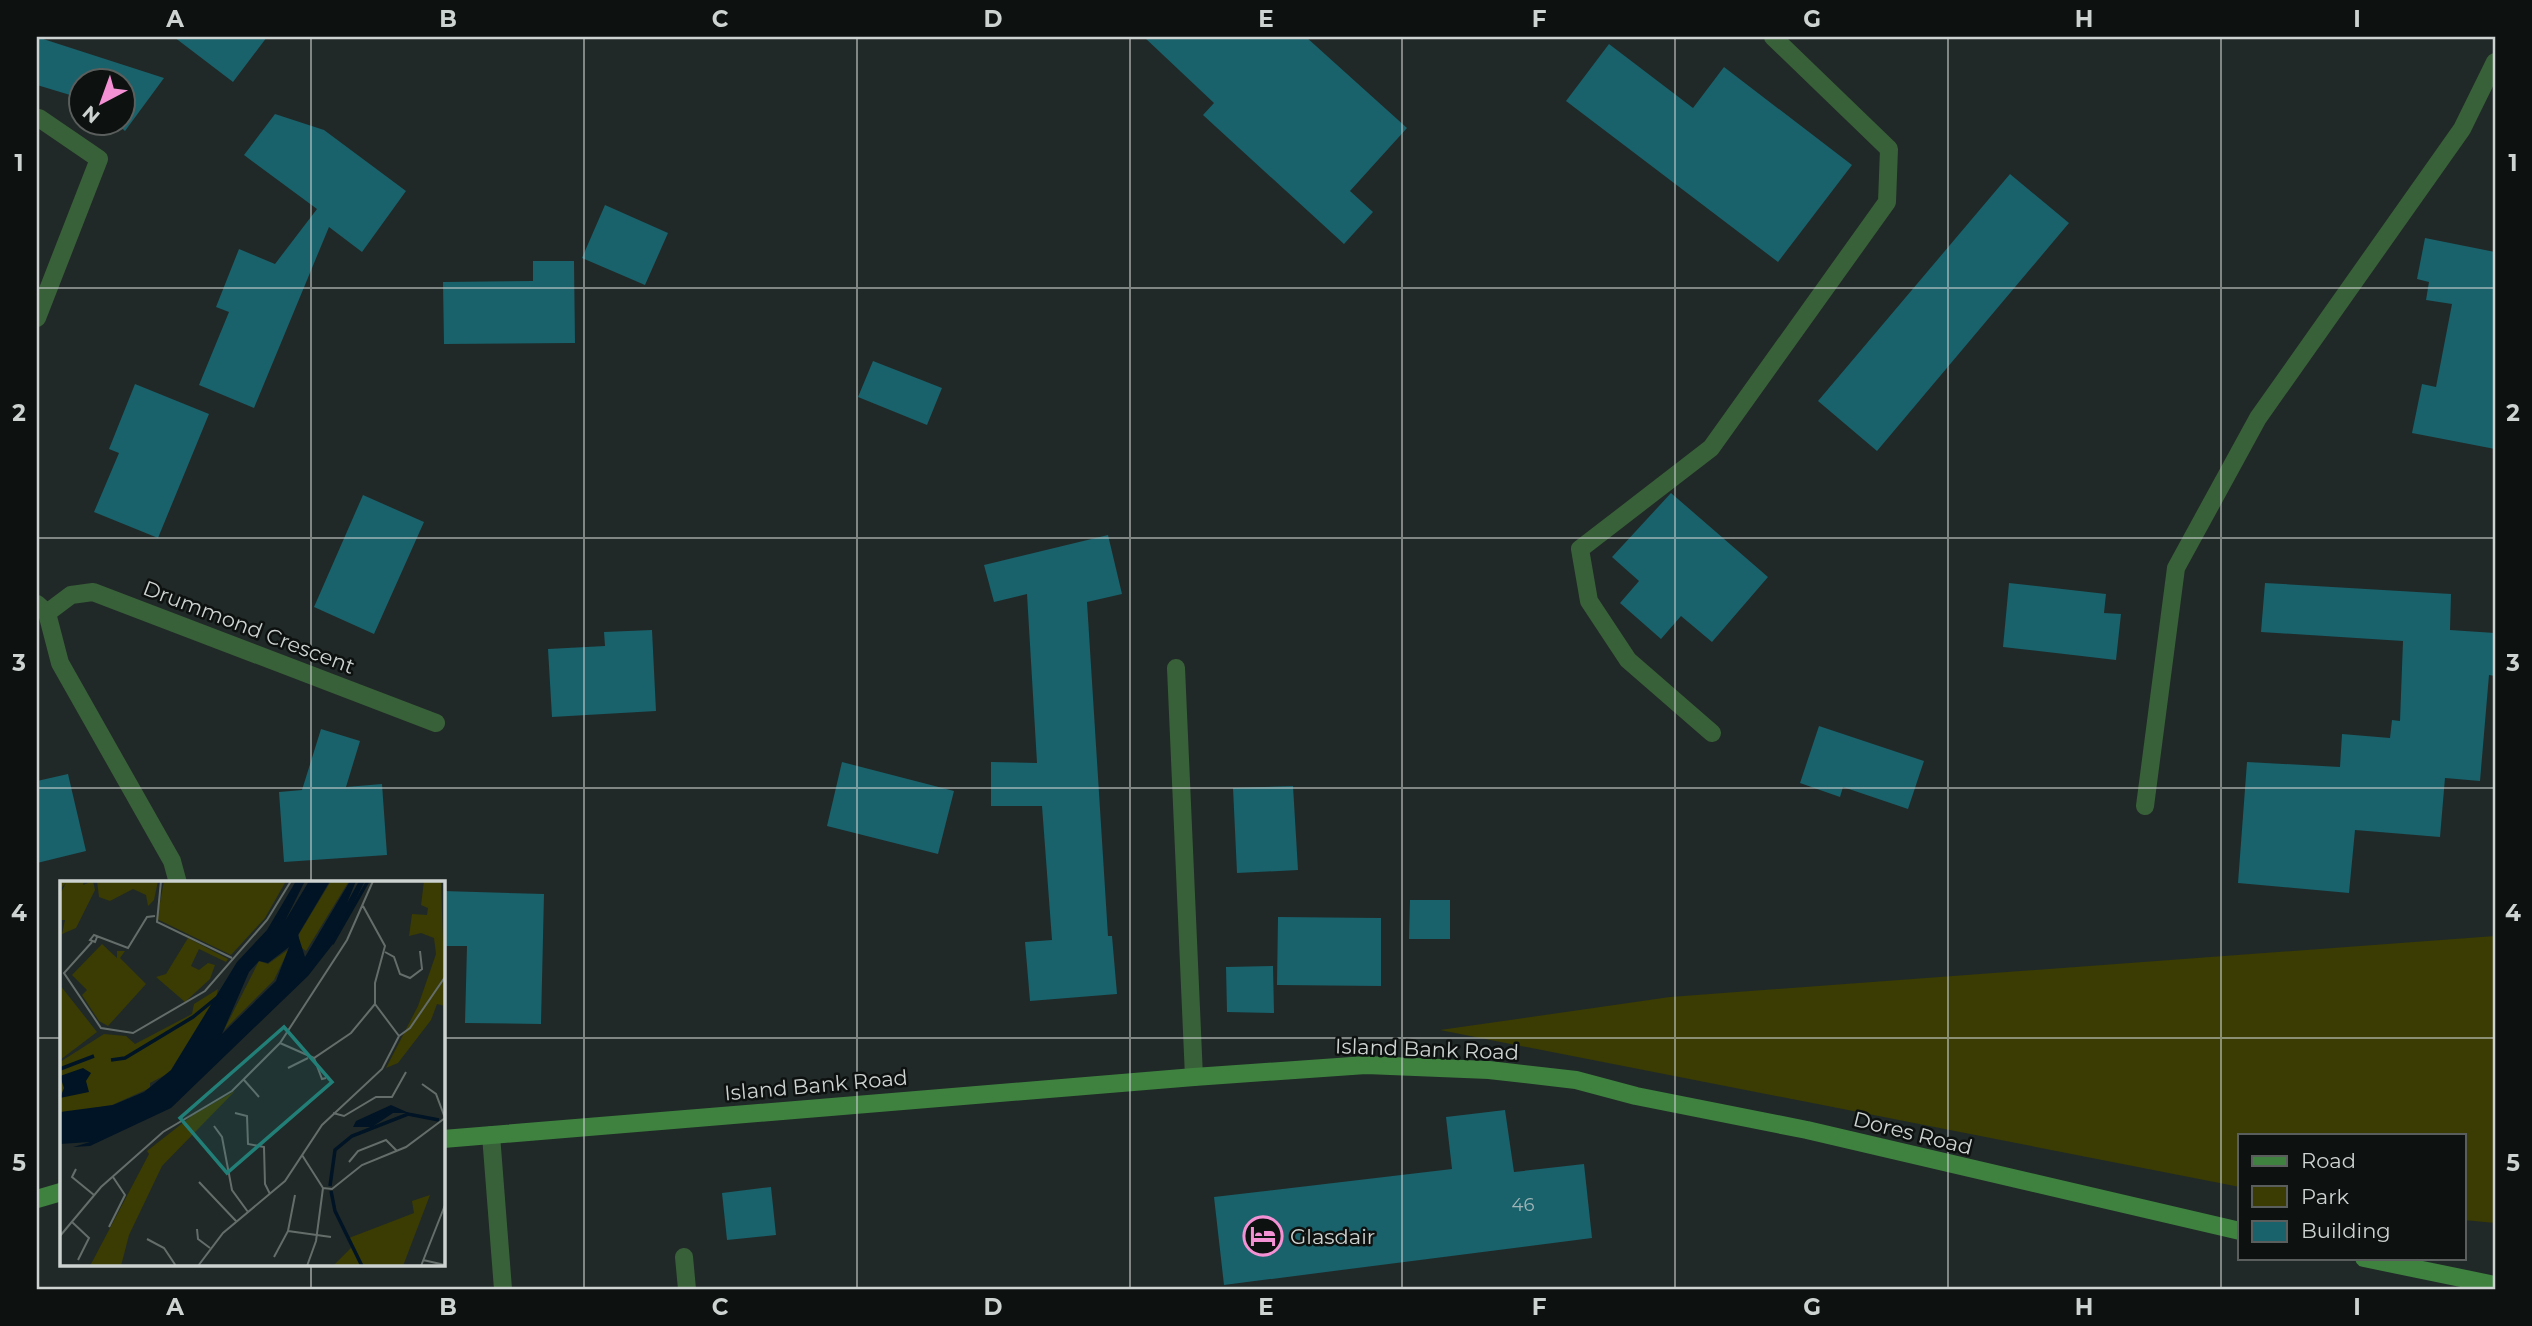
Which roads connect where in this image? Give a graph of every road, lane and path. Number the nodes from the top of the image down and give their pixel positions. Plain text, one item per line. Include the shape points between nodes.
1 (1773, 37) edge
2 (2495, 62) edge
3 (39, 118) dead end
4 (37, 318) edge
5 (42, 608) edge
6 (1175, 668) dead end
7 (436, 723) dead end
8 (1712, 733) dead end
9 (2145, 807) dead end
10 (177, 881) edge
11 (1194, 1077) junction
12 (1576, 1080) joint
13 (491, 1135) junction
14 (444, 1139) edge
15 (60, 1192) edge
16 (37, 1199) edge
17 (2238, 1231) edge
18 (684, 1257) dead end
19 (2374, 1260) edge
20 (2495, 1285) edge
21 (503, 1289) edge
22 (687, 1289) edge

1 - 8 street via 1889,149 1887,202 1711,448 1580,549 1589,601 1628,660
2 - 9 street via 2462,129 2258,418 2176,568
3 - 4 street via 99,159
5 - 7 street, Drummond Crescent via 71,595 93,592
5 - 10 street, Drummond Crescent via 60,663 172,861
6 - 11 street
11 - 12 main road, Island Bank Road via 1366,1065 1489,1070
11 - 13 main road, Island Bank Road
12 - 17 main road, Dores Road
13 - 14 main road, Island Bank Road
13 - 21 street
15 - 16 main road
18 - 22 street
19 - 20 main road

